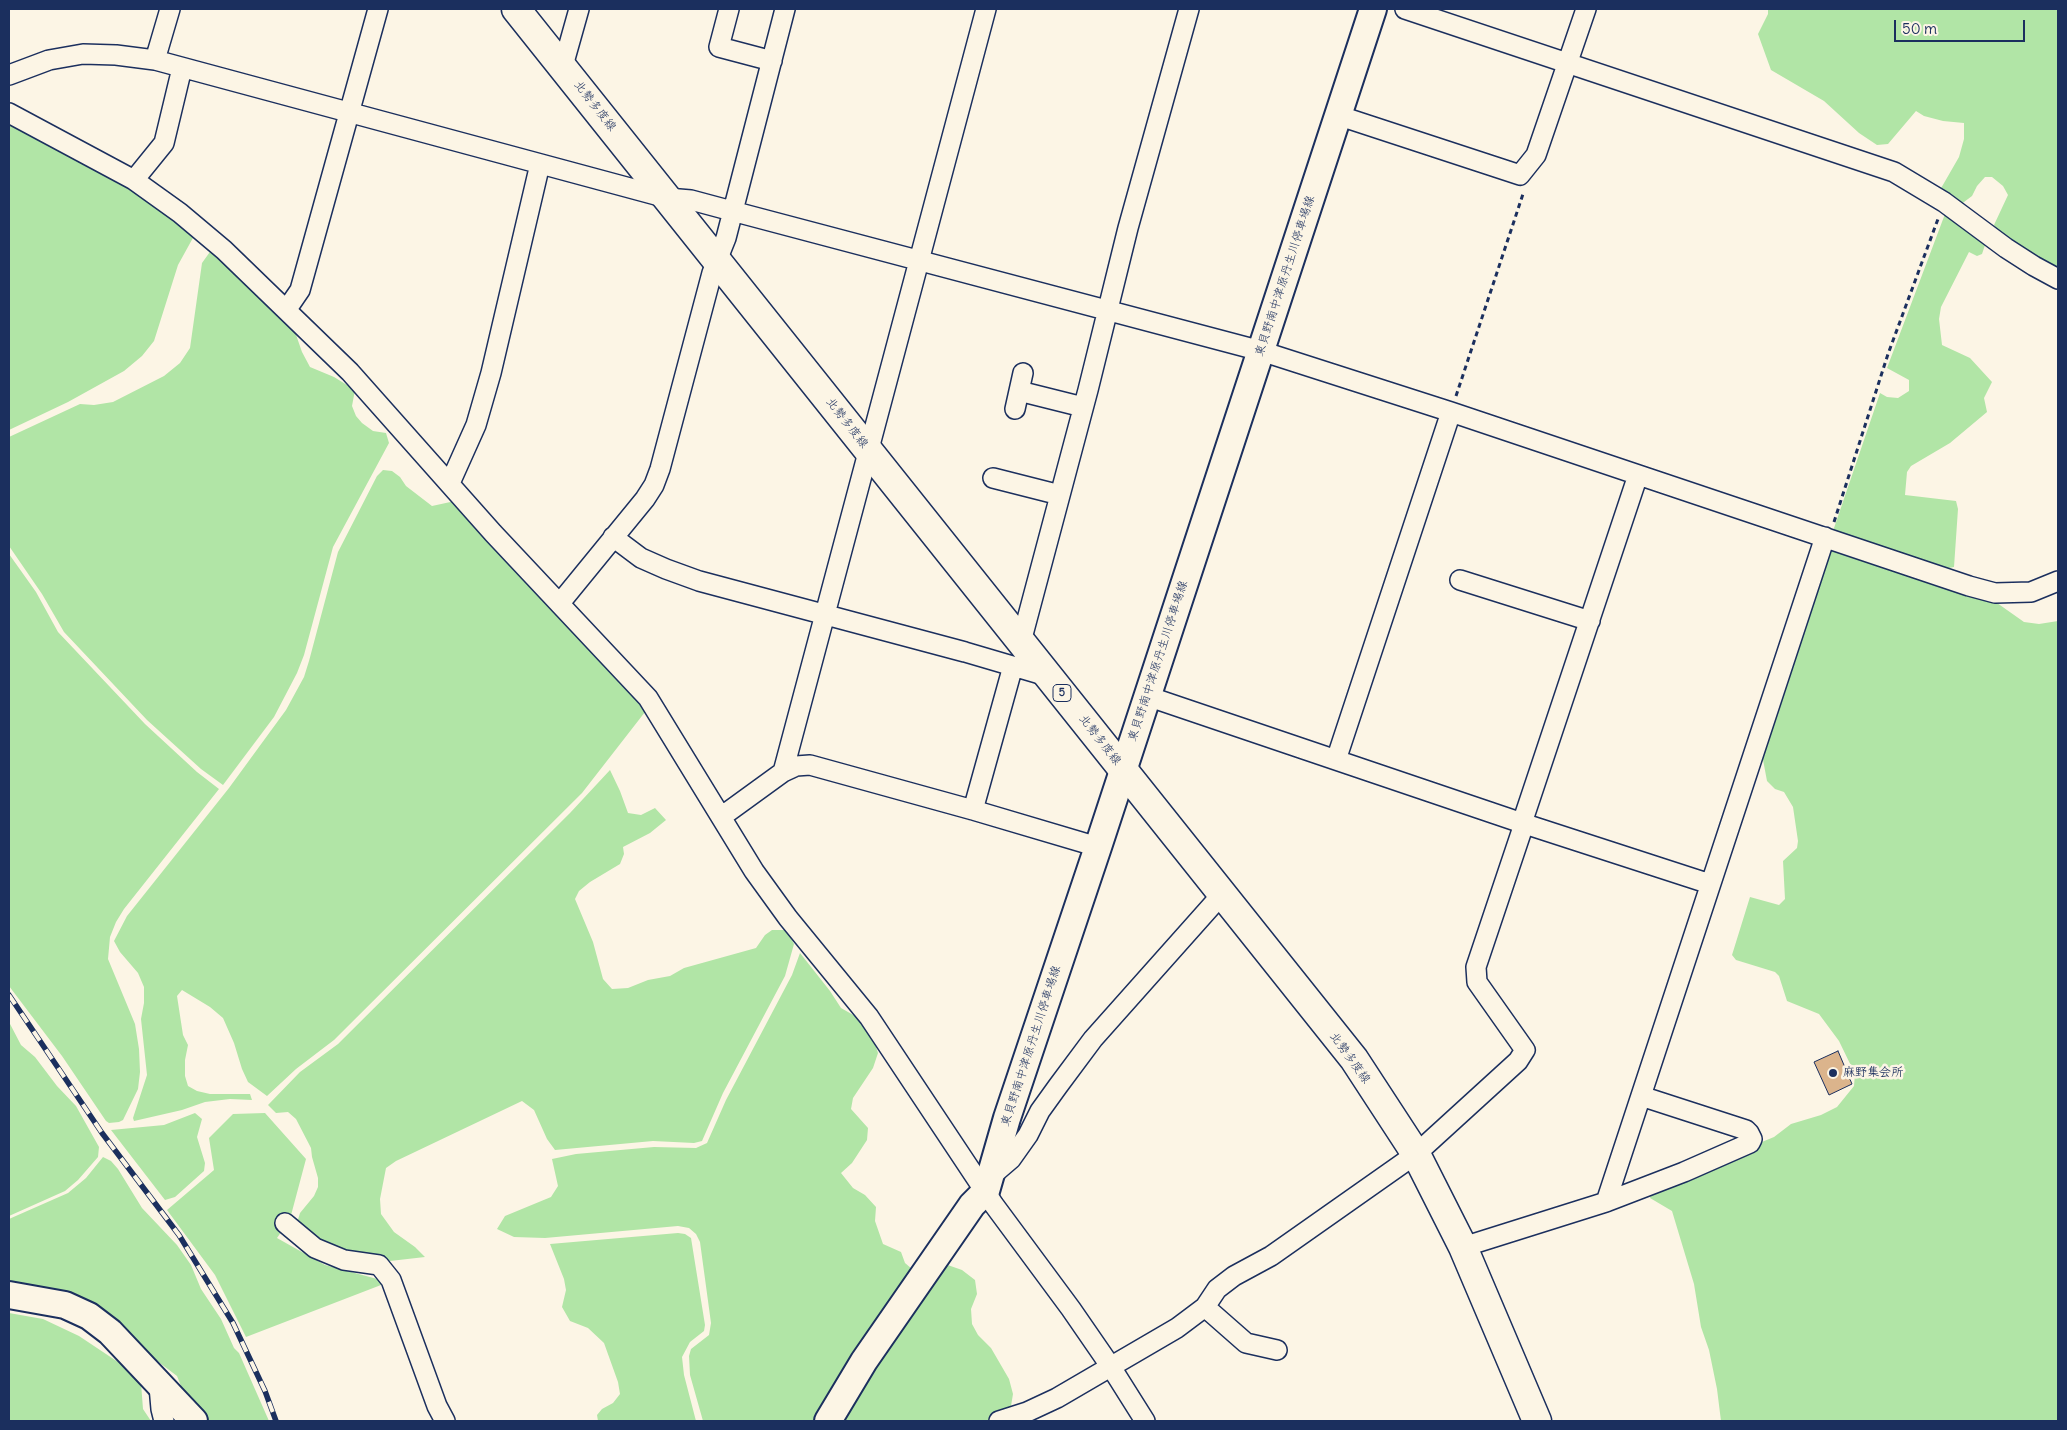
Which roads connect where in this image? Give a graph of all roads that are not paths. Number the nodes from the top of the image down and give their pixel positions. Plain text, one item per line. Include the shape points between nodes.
1 (170, 9) edge
2 (378, 9) edge
3 (516, 9) edge
4 (579, 9) edge
5 (730, 9) edge
6 (785, 9) edge
7 (986, 9) edge
8 (1189, 9) edge
9 (1374, 9) edge
10 (1405, 9) edge
11 (1586, 9) edge
12 (155, 60) junction
13 (772, 61) junction
14 (1569, 63) junction
15 (563, 66) junction
16 (182, 68) junction
17 (9, 75) edge
18 (9, 113) edge
19 (348, 113) junction
20 (1337, 115) junction
21 (540, 164) junction
22 (134, 180) junction
23 (667, 198) junction
24 (732, 211) junction
25 (718, 260) junction
26 (920, 261) junction
27 (2058, 279) edge
28 (286, 309) junction
29 (1107, 311) junction
30 (1261, 351) junction
31 (1019, 391) dead end
32 (1083, 407) junction
33 (1451, 412) junction
34 (870, 451) junction
35 (1638, 475) junction
36 (993, 478) dead end
37 (450, 483) junction
38 (1060, 496) junction
39 (613, 538) junction
40 (1827, 538) junction
41 (1460, 580) dead end
42 (2058, 581) edge
43 (560, 603) junction
44 (824, 615) junction
45 (1590, 620) junction
46 (1017, 654) junction
47 (1147, 696) junction
48 (1336, 760) junction
49 (1123, 768) junction
50 (783, 772) junction
51 (973, 810) junction
52 (721, 817) junction
53 (1523, 824) junction
54 (1098, 847) junction
55 (1710, 884) junction
56 (1223, 893) junction
57 (1641, 1096) junction
58 (1416, 1154) junction
59 (987, 1185) junction
60 (1606, 1202) junction
61 (285, 1223) dead end
62 (1463, 1247) junction
63 (9, 1295) edge
64 (1205, 1307) junction
65 (1277, 1350) dead end
66 (1111, 1367) junction
67 (159, 1386) junction
68 (164, 1421) edge
69 (194, 1421) edge
70 (445, 1421) edge
71 (828, 1421) edge
72 (999, 1421) edge
73 (1145, 1421) edge
74 (1537, 1421) edge

1 - 12 street
2 - 19 street
3 - 15 main road, 北勢多度線 / 5
4 - 15 street
5 - 13 street via 719,47
6 - 13 street
7 - 26 street
8 - 29 street
9 - 20 main road, 東貝野南中津原丹生川停車場線
10 - 14 street
11 - 14 street
12 - 16 street
12 - 17 street via 83,54 49,60
13 - 24 street
14 - 20 street via 1536,155 1520,175
14 - 27 street via 1894,172
15 - 23 main road, 北勢多度線 / 5
16 - 19 street
16 - 22 street via 164,143
18 - 22 street
19 - 21 street
19 - 28 street via 300,290
20 - 30 main road, 東貝野南中津原丹生川停車場線
21 - 23 street
21 - 37 street via 476,425
22 - 28 street via 224,250
23 - 24 street via 691,200
23 - 25 main road, 北勢多度線 / 5
24 - 25 street
24 - 26 street
25 - 34 main road, 北勢多度線 / 5
25 - 39 street via 660,469 650,492
26 - 29 street
26 - 34 street
28 - 37 street via 350,372
29 - 30 street
29 - 32 street
30 - 33 street
30 - 47 main road, 東貝野南中津原丹生川停車場線
31 - 32 street
32 - 38 street
33 - 35 street
33 - 48 street
34 - 44 street
34 - 46 main road, 北勢多度線 / 5
35 - 40 street
35 - 45 street
36 - 38 street
37 - 43 street
38 - 46 street
39 - 43 street
39 - 44 street via 641,558 666,570
40 - 42 street via 1995,593 2031,592
40 - 55 street
41 - 45 street
43 - 52 street via 648,698
44 - 46 street
44 - 50 street
45 - 53 street
46 - 49 main road, 北勢多度線 / 5 via 1050,677
46 - 51 street
47 - 48 street
47 - 49 main road, 東貝野南中津原丹生川停車場線
48 - 53 street
49 - 54 main road, 東貝野南中津原丹生川停車場線
49 - 56 main road, 北勢多度線 / 5
50 - 51 street via 796,766 810,765
50 - 52 street
51 - 54 street
52 - 59 street via 754,871 788,918 869,1016
53 - 55 street
53 - 58 street via 1476,967 1477,982 1525,1050 1518,1061
54 - 59 main road, 東貝野南中津原丹生川停車場線
55 - 57 street
56 - 58 main road, 北勢多度線 / 5 via 1354,1059
56 - 59 street via 1093,1039 1040,1111 1028,1135
57 - 60 street
57 - 60 street via 1746,1130 1752,1139 1750,1143 1684,1172
58 - 62 main road, 北勢多度線 / 5
58 - 64 street via 1271,1256 1234,1276 1217,1289
59 - 66 street
59 - 71 main road, 東貝野南中津原丹生川停車場線 via 864,1361
60 - 62 street
61 - 70 street via 315,1248 344,1260 379,1265 391,1280
62 - 74 main road, 北勢多度線 / 5
63 - 67 main road via 65,1305 89,1316 110,1332
64 - 65 street via 1246,1343
64 - 66 street
66 - 72 street via 1057,1398
66 - 73 street
67 - 68 street
67 - 69 main road

